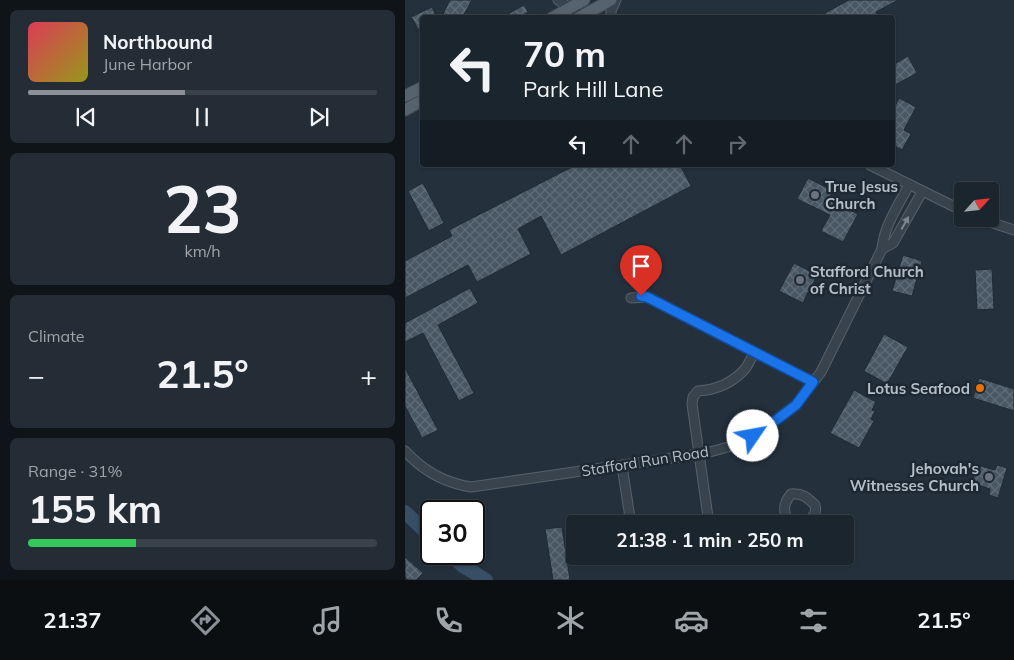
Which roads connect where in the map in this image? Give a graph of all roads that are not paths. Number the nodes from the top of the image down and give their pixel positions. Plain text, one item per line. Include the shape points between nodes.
1 (558, 0) edge
2 (584, 0) edge
3 (611, 0) edge
4 (617, 0) edge
5 (570, 8) junction
6 (557, 15) edge
7 (579, 15) edge
8 (585, 15) edge
9 (611, 15) edge
10 (420, 88) edge
11 (405, 96) edge
12 (419, 102) edge
13 (405, 110) edge
14 (874, 167) edge
15 (909, 185) junction
16 (922, 192) junction
17 (954, 207) edge
18 (999, 225) edge
19 (1014, 230) edge
20 (882, 249) junction
21 (631, 298) dead end
22 (754, 353) junction
23 (813, 382) junction
24 (405, 451) edge
25 (699, 454) junction
26 (622, 466) junction
27 (630, 515) edge
28 (708, 515) edge

1 - 5 street
2 - 5 main road
3 - 8 main road
4 - 9 street
5 - 6 main road
5 - 7 street
10 - 11 main road
12 - 13 main road
14 - 15 street
15 - 16 street
15 - 20 street, Stafford Run Road via 887,225
16 - 17 street
20 -> 16 street, Stafford Run Road via 893,243
18 - 19 street
20 - 23 street, Stafford Run Road
21 - 22 street via 647,297
22 - 23 street
22 - 25 street via 745,370 729,382 693,396
23 - 25 street, Stafford Run Road via 796,405 767,427 739,444
24 - 26 street, Stafford Run Road via 440,479 471,488
25 - 26 street, Stafford Run Road
25 - 28 street
26 - 27 street

